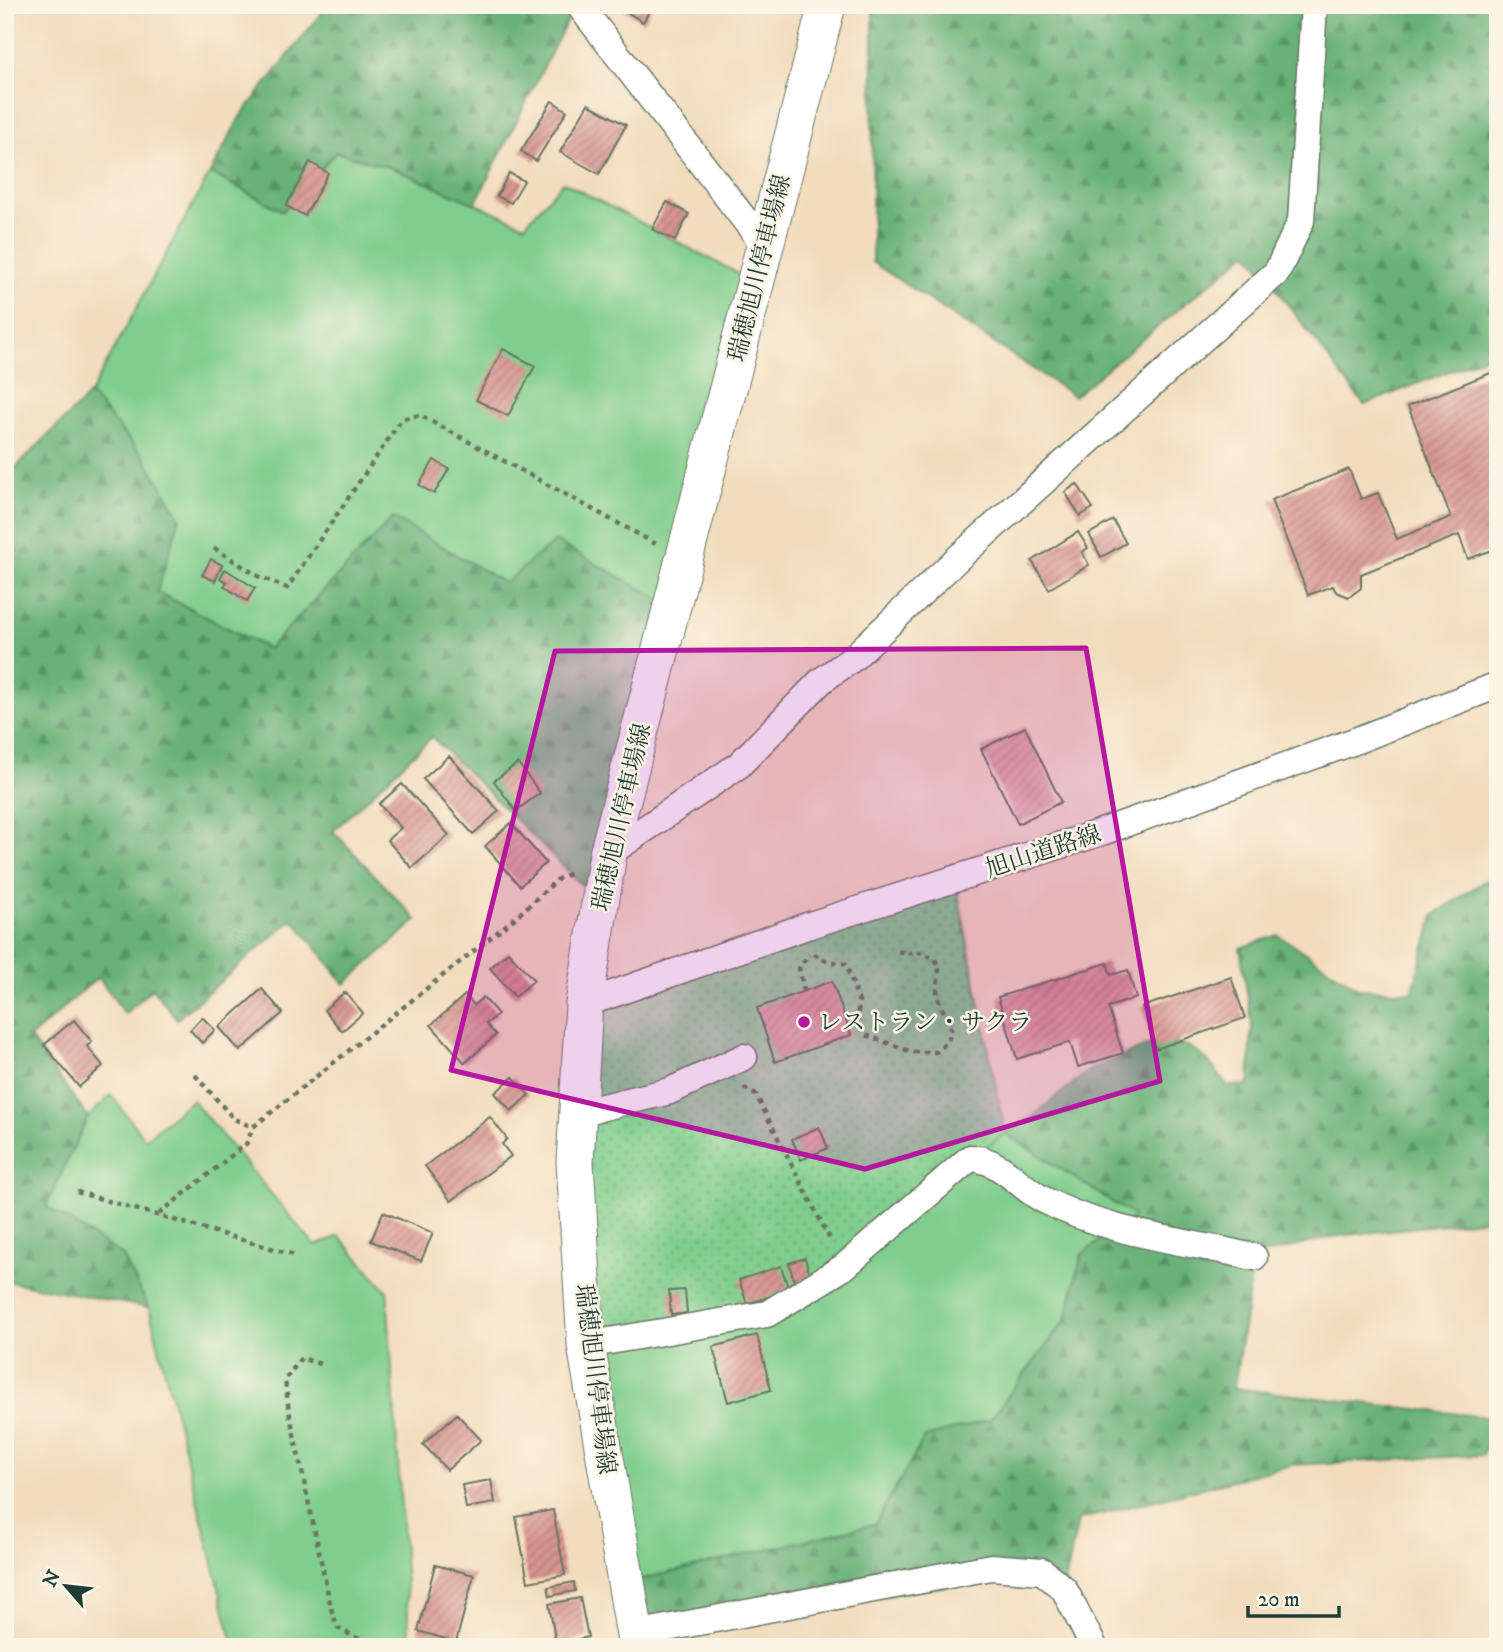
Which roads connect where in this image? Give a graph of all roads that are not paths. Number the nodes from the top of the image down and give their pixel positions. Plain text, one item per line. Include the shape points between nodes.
1 (579, 5) edge
2 (827, 5) edge
3 (1314, 5) edge
4 (765, 246) junction
5 (1498, 685) edge
6 (608, 854) junction
7 (584, 1004) junction
8 (744, 1057) dead end
9 (578, 1113) junction
10 (1254, 1257) dead end
11 (586, 1345) junction
12 (636, 1640) edge
13 (1094, 1647) edge

1 - 4 street
2 - 4 main road, 瑞穂旭川停車場線
3 - 6 street via 1301,221 1277,272 852,659 821,681 739,765
4 - 6 main road, 瑞穂旭川停車場線
5 - 7 street, 旭山道路線 via 1098,833 807,926
6 - 7 main road, 瑞穂旭川停車場線
7 - 9 main road, 瑞穂旭川停車場線
8 - 9 street via 670,1091
9 - 11 main road, 瑞穂旭川停車場線 via 575,1162
10 - 11 street via 1077,1217 1037,1196 987,1159 970,1158 844,1267 767,1314
11 - 12 main road, 瑞穂旭川停車場線
12 - 13 street via 991,1567 1042,1572 1064,1589

